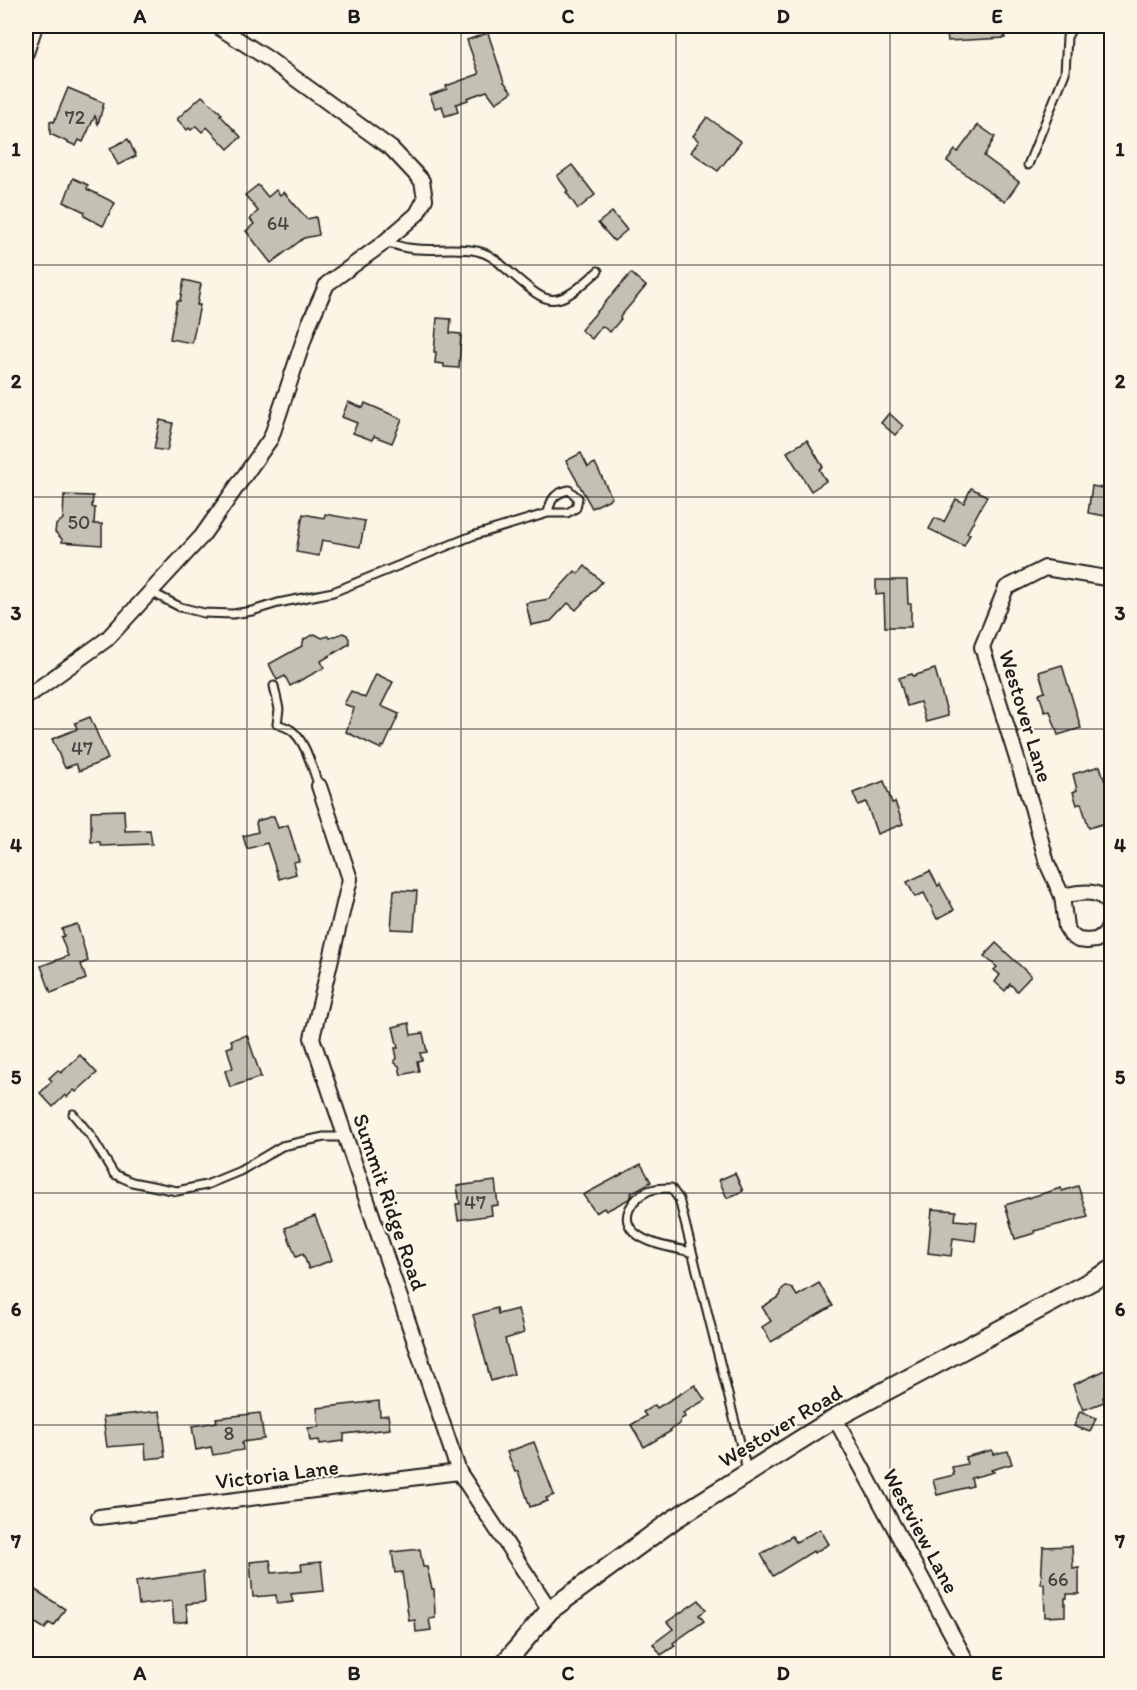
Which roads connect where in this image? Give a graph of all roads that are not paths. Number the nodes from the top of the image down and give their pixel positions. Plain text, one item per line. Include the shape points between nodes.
1 (35, 26) edge
2 (217, 26) edge
3 (1073, 26) edge
4 (26, 53) edge
5 (1028, 165) dead end
6 (384, 242) junction
7 (598, 271) dead end
8 (548, 513) junction
9 (1112, 579) edge
10 (151, 592) junction
11 (274, 686) dead end
12 (26, 696) edge
13 (319, 786) joint
14 (1062, 896) junction
15 (1112, 909) edge
16 (1112, 920) edge
17 (73, 1114) dead end
18 (345, 1137) junction
19 (692, 1252) junction
20 (1112, 1270) edge
21 (835, 1418) junction
22 (459, 1472) junction
23 (748, 1473) junction
24 (99, 1517) dead end
25 (550, 1610) junction
26 (504, 1665) edge
27 (968, 1665) edge

1 - 4 street
2 - 6 street via 392,149 422,181 422,207
3 - 5 lane via 1067,36 1065,73
6 - 7 lane via 493,256 541,298 555,300 576,291
6 - 10 street via 327,284 309,324 271,438 202,536
8 - 8 lane via 567,513 576,508 578,498 569,490 557,492
8 - 10 lane via 472,536 333,592 252,611 204,614
9 - 14 street, Westover Lane via 1045,568 1006,588 982,647 1047,863
10 - 12 street via 107,639
11 - 13 lane via 278,724 290,729 302,743
13 - 18 street, Summit Ridge Road via 350,879 312,1038
14 - 15 street via 1099,894
14 - 16 street, Westover Lane via 1066,927 1078,940 1096,940 1105,934
17 - 18 lane via 114,1174 132,1182 177,1191 206,1185 240,1171 282,1146
18 - 22 street, Summit Ridge Road
19 - 19 lane via 679,1199 671,1188 648,1191 632,1202 627,1214 634,1232 646,1240
19 - 23 lane
20 - 21 street, Westover Road
21 - 23 street, Westover Road
21 - 27 street, Westview Lane
22 - 24 street, Victoria Lane
22 - 25 street, Summit Ridge Road
23 - 25 street, Westover Road via 673,1520
25 - 26 street, Westover Road

